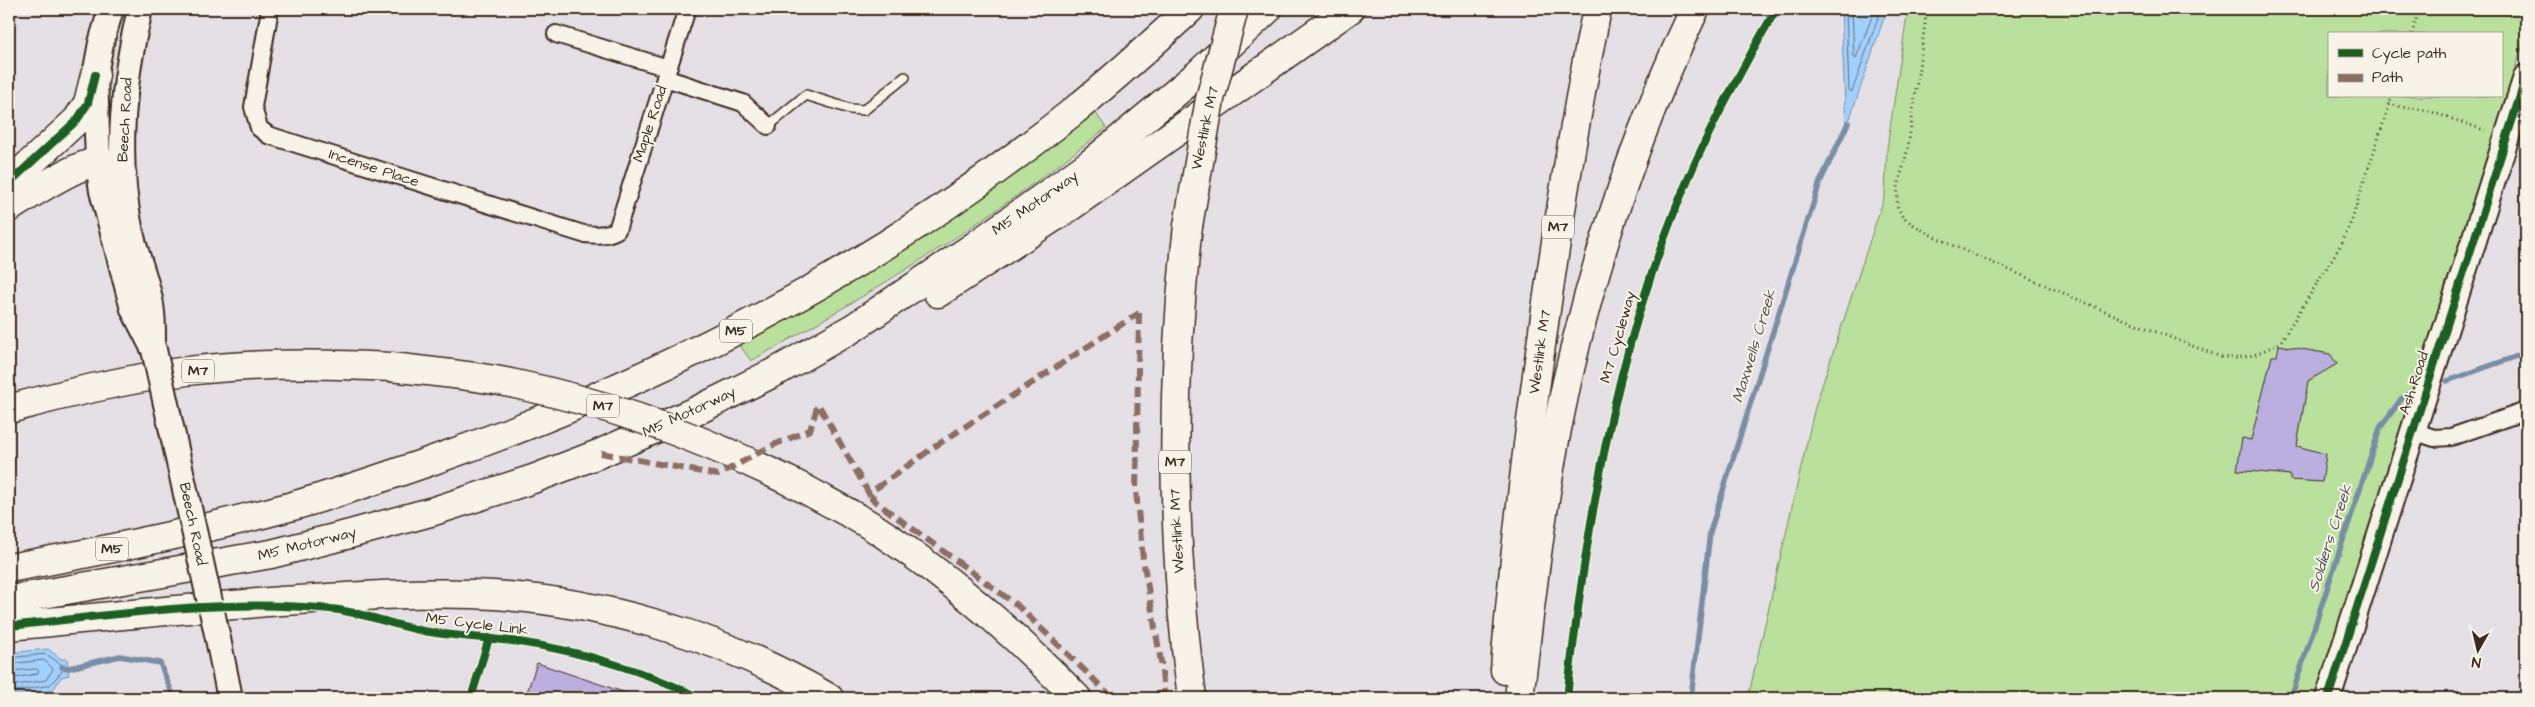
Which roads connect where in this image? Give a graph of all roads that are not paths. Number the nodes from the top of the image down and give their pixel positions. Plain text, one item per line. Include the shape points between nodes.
1 (111, 9) edge
2 (140, 9) edge
3 (270, 9) edge
4 (687, 9) edge
5 (1190, 9) edge
6 (1234, 9) edge
7 (1268, 9) edge
8 (1350, 9) edge
9 (1597, 9) edge
10 (1695, 9) edge
11 (556, 34) dead end
12 (666, 73) junction
13 (95, 75) junction
14 (2526, 76) edge
15 (905, 77) dead end
16 (768, 126) joint
17 (98, 162) junction
18 (122, 174) junction
19 (9, 184) edge
20 (9, 208) edge
21 (609, 234) joint
22 (853, 328) junction
23 (154, 350) junction
24 (9, 409) edge
25 (2526, 411) edge
26 (2413, 431) junction
27 (9, 568) edge
28 (9, 600) edge
29 (9, 626) edge
30 (230, 698) edge
31 (829, 698) edge
32 (1077, 698) edge
33 (1192, 698) edge
34 (1503, 698) edge
35 (1519, 698) edge
36 (2328, 698) edge

1 - 13 main road, Beech Road
2 - 18 main road, Beech Road via 126,77
3 - 21 street, Incense Place via 253,107 259,128 268,135 583,234
4 - 12 street, Maple Road
5 - 27 highway, M5 via 1069,114 912,227 727,336 656,370 569,409 478,444 301,503 205,528
6 - 33 highway, Westlink M7 / M7, bridge via 1210,99 1188,226 1177,343 1175,499
7 - 22 highway, M5 Motorway / M5 via 1197,76 1091,164
8 - 22 highway via 990,260 929,298
9 - 34 highway, Westlink M7 / M7 via 1563,192 1536,386 1510,591
10 - 35 highway via 1634,156 1576,349 1557,427 1540,529
11 - 12 street
12 - 16 street via 743,104
12 - 21 street, Maple Road via 617,230
13 - 17 main road, Beech Road
13 - 19 highway via 88,103 77,120
14 - 26 main road, Ash Road
15 - 16 lane via 864,110 850,109 806,95
17 - 18 highway via 110,165
17 - 20 highway via 73,172
17 - 23 main road, Beech Road via 102,191 133,309
18 - 23 main road, Beech Road via 130,229 151,304
22 - 28 highway, M5 Motorway / M5 via 754,382 600,452 533,479 434,511 271,554
23 - 30 main road, Beech Road, bridge
24 - 32 highway, M7, bridge via 117,382 187,371 271,365 391,367 514,383 593,403 677,430 737,454 872,527 996,620
25 - 26 street via 2451,437 2434,438
26 - 36 main road, Ash Road
29 - 31 highway via 395,594 503,597 607,612 683,633 761,663

